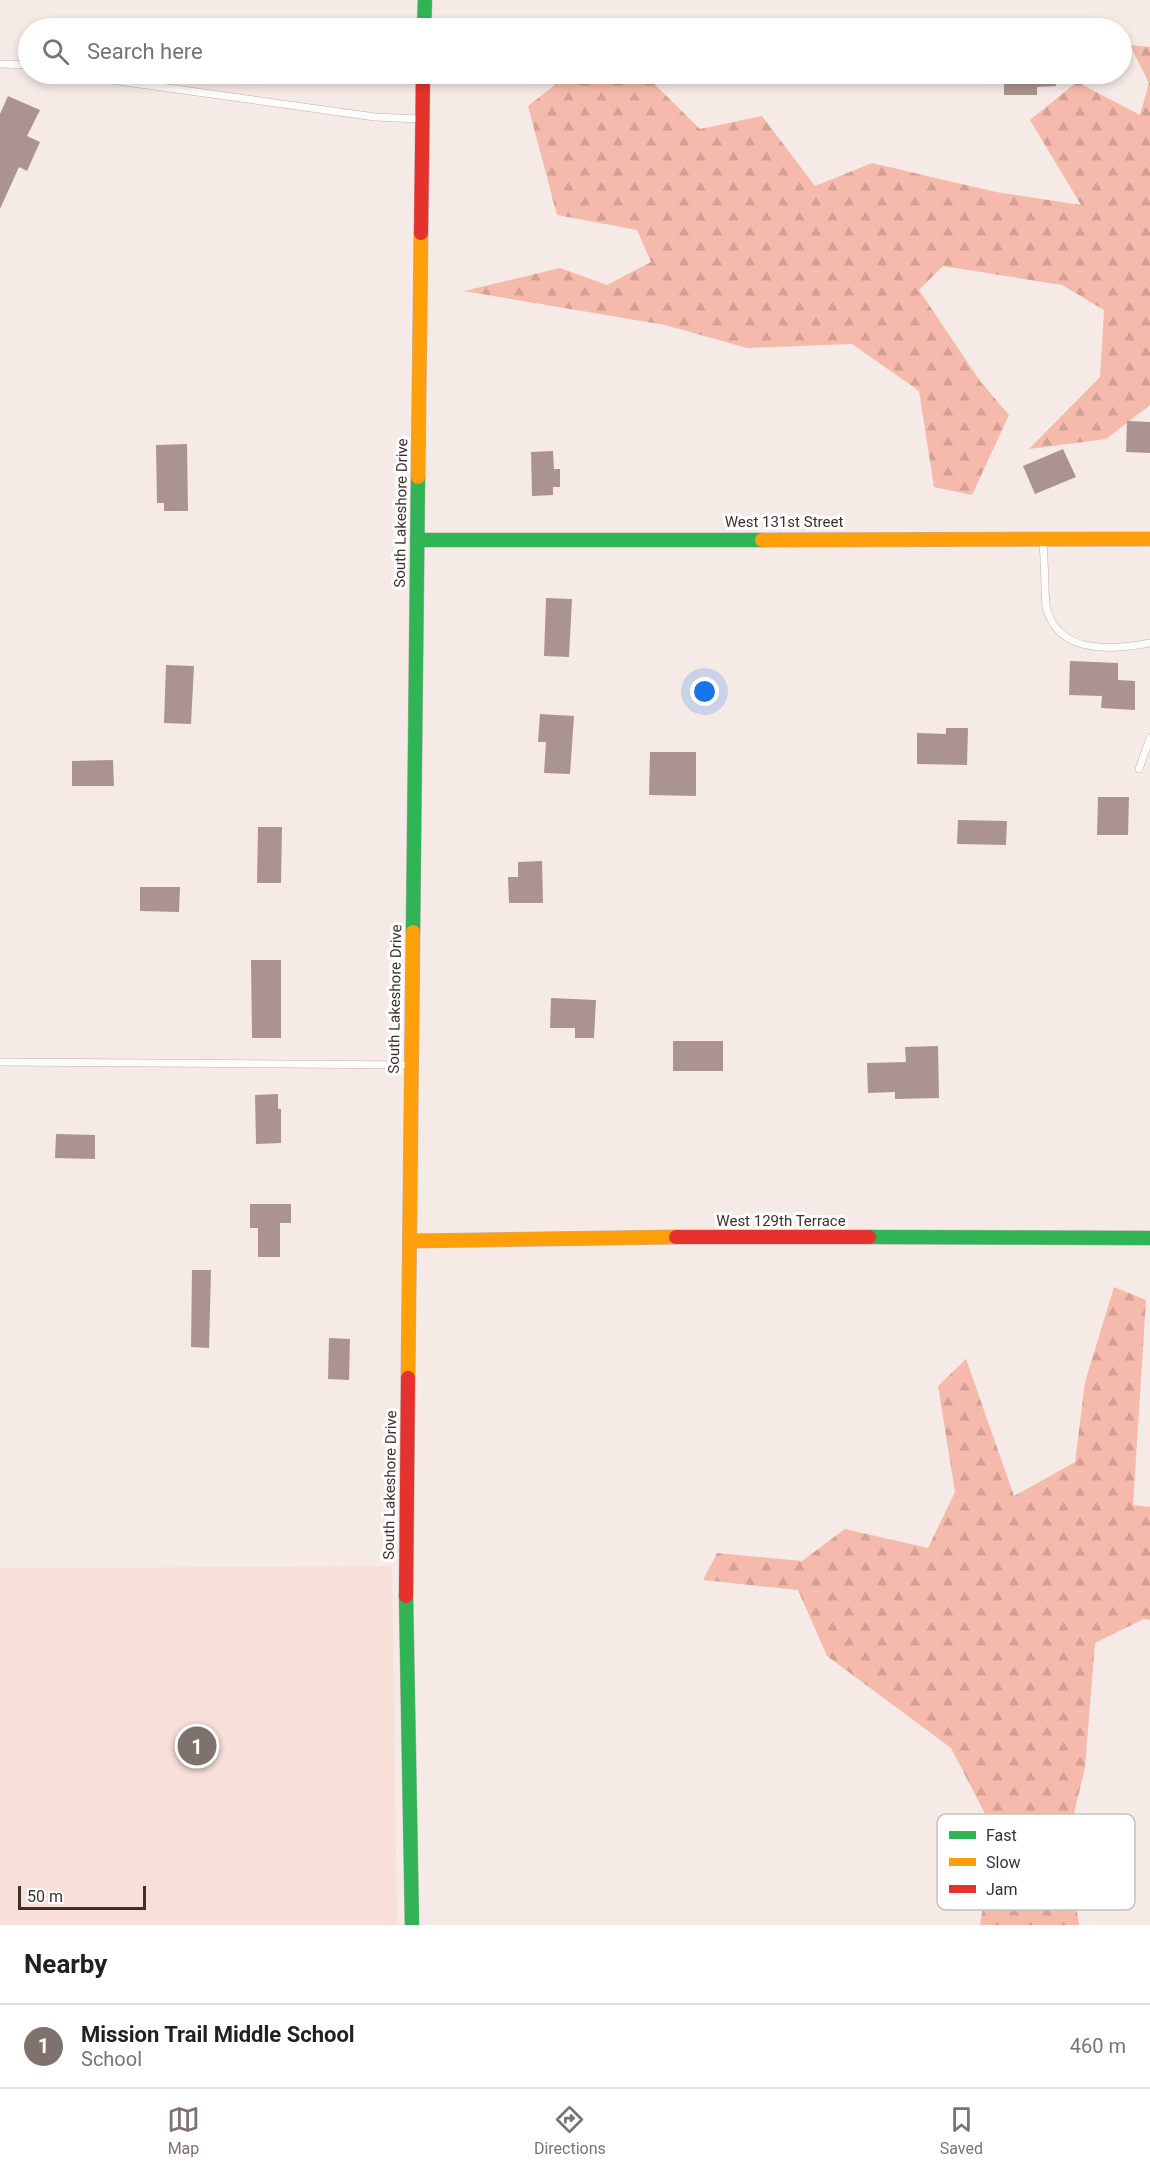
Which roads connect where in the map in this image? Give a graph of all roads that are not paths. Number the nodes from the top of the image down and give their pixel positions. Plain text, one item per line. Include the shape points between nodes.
1 (425, 0) edge
2 (424, 18) edge
3 (0, 64) edge
4 (18, 65) edge
5 (139, 84) edge
6 (423, 84) edge
7 (422, 120) junction
8 (1042, 538) junction
9 (1150, 539) edge
10 (417, 540) junction
11 (1150, 644) edge
12 (1150, 738) edge
13 (1139, 769) dead end
14 (0, 1062) edge
15 (411, 1065) junction
16 (1150, 1238) edge
17 (411, 1241) junction
18 (412, 1925) edge

1 - 2 street
3 - 4 lane
5 - 7 lane
6 - 7 street, South Lakeshore Drive
7 - 10 street, South Lakeshore Drive
8 - 9 street, West 131st Street
8 - 10 street, West 131st Street
8 - 11 lane via 1046,610 1058,631 1077,644 1102,648
10 - 15 street, South Lakeshore Drive
12 - 13 lane
14 - 15 lane
15 - 17 street, South Lakeshore Drive
16 - 17 street, West 129th Terrace
17 - 18 street, South Lakeshore Drive via 406,1571

